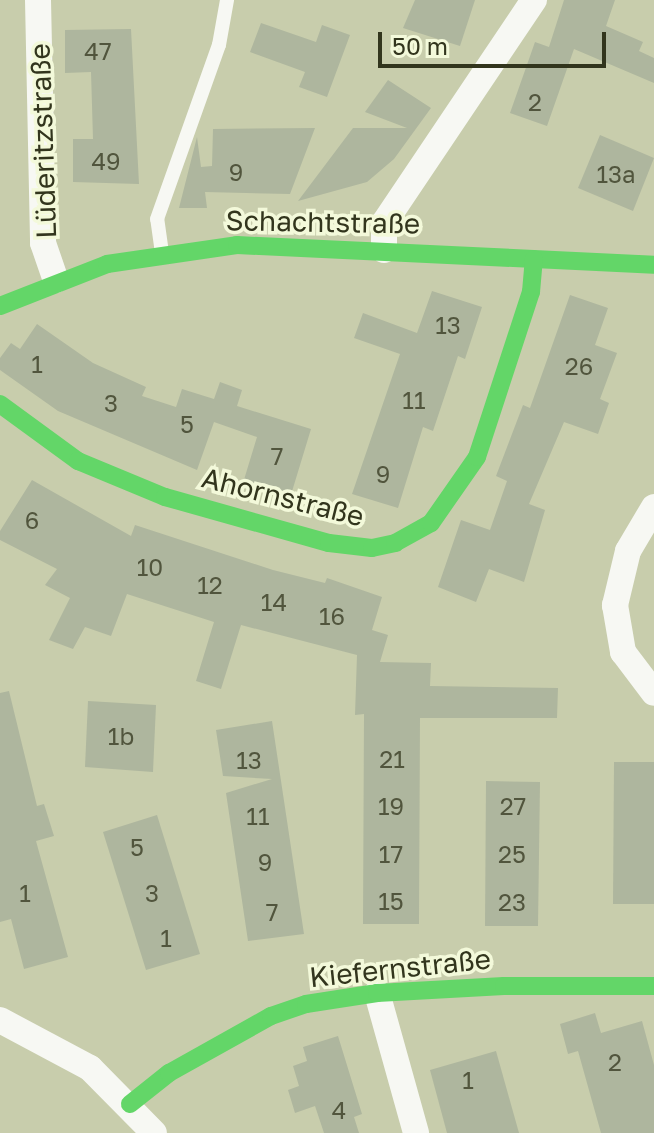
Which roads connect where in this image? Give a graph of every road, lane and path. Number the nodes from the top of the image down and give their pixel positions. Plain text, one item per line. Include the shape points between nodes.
1 (38, 0) edge
2 (227, 0) edge
3 (534, 0) edge
4 (384, 250) junction
5 (162, 253) junction
6 (534, 259) junction
7 (654, 265) edge
8 (56, 280) junction
9 (0, 306) edge
10 (0, 404) edge
11 (654, 507) edge
12 (654, 693) edge
13 (654, 986) edge
14 (377, 993) junction
15 (0, 1020) edge
16 (130, 1104) junction
17 (154, 1133) edge
18 (416, 1133) edge

1 - 8 street, Lüderitzstraße via 43,243
2 - 5 lane via 219,45 157,219
3 - 4 street via 384,223
4 - 5 street, Schachtstraße via 237,245
4 - 6 street, Schachtstraße
5 - 8 street, Schachtstraße
6 - 7 street, Schachtstraße
6 - 10 street, Ahornstraße via 531,292 477,457 431,523 395,543 372,548 329,543 165,497 78,461
8 - 9 street, Schachtstraße
11 - 12 street via 628,551 615,605 623,652
13 - 14 street, Kiefernstraße
14 - 16 street, Kiefernstraße via 306,1004 271,1016 169,1073
14 - 18 street
15 - 16 street via 90,1068
16 - 17 street

